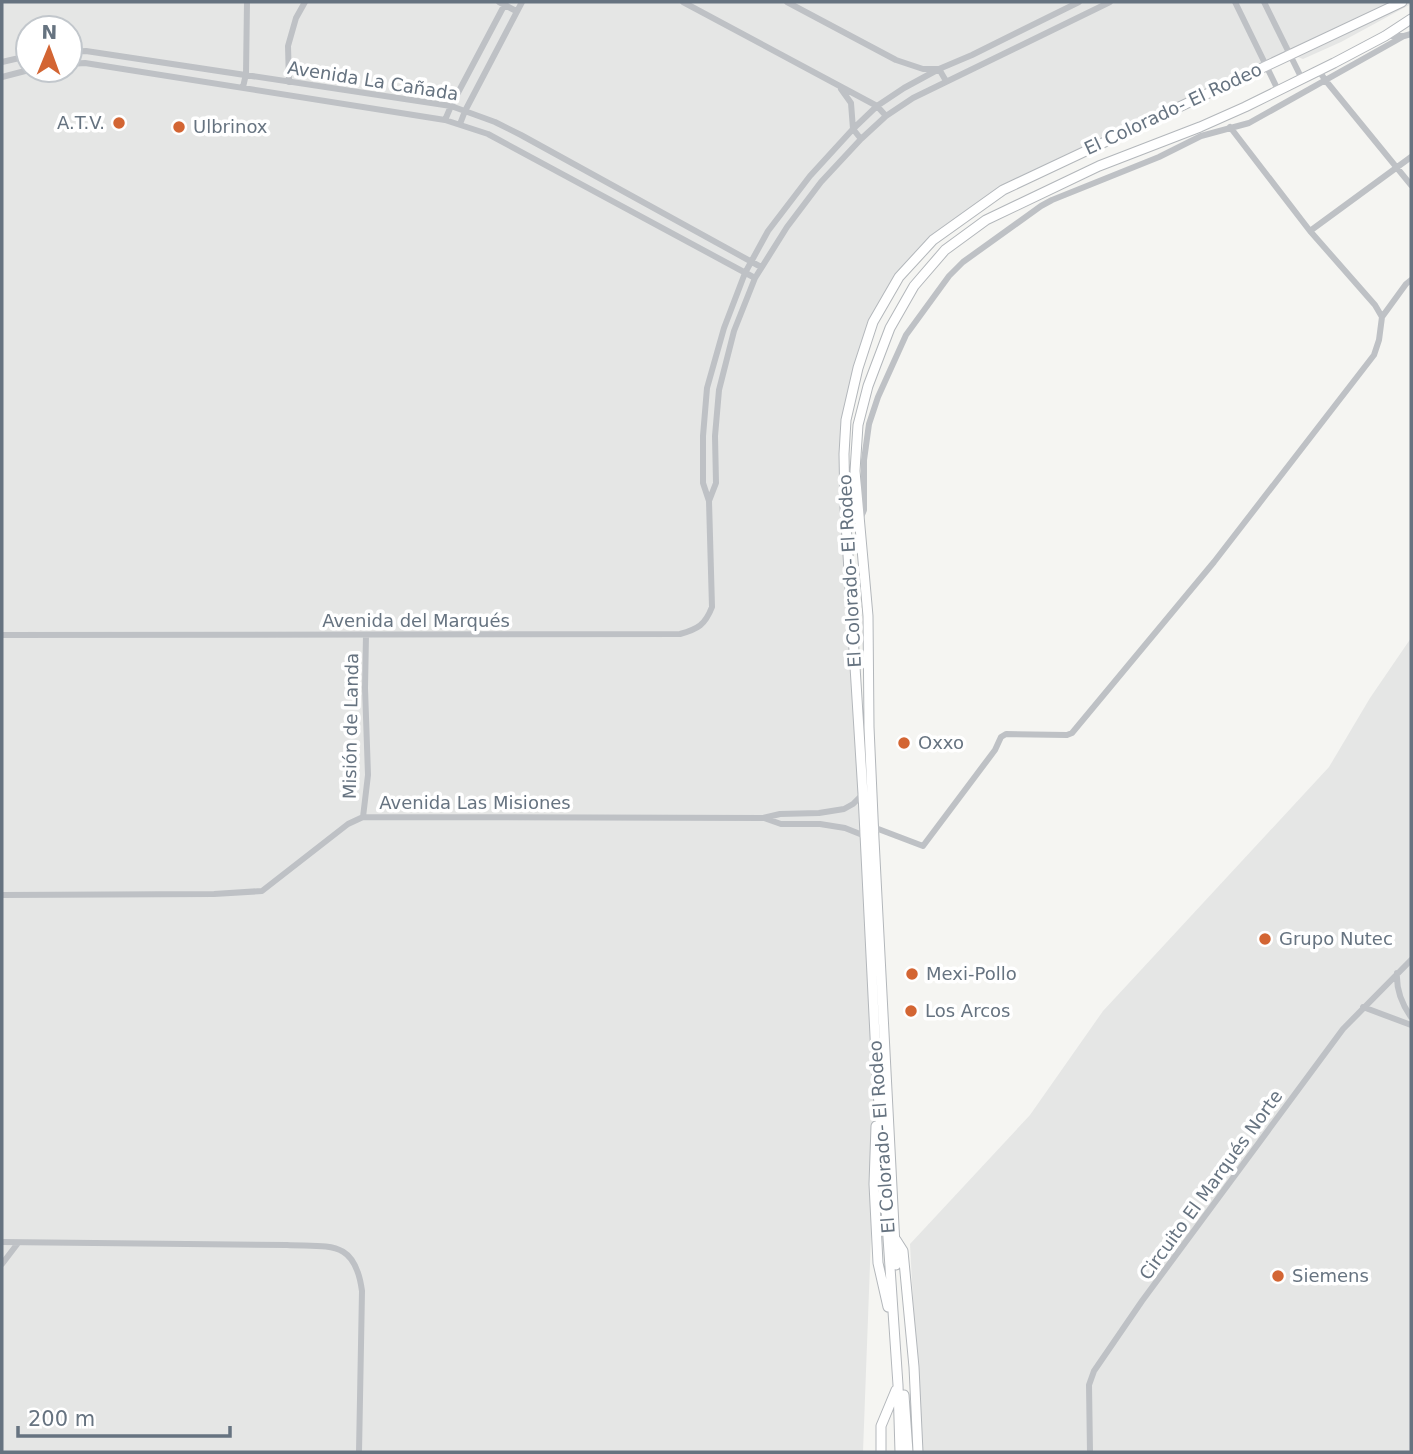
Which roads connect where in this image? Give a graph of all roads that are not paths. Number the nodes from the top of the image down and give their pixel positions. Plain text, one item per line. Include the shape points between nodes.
1 (247, 2) edge
2 (305, 2) edge
3 (522, 2) edge
4 (683, 2) edge
5 (787, 2) edge
6 (1079, 2) edge
7 (1110, 2) edge
8 (1235, 2) edge
9 (1264, 2) edge
10 (1402, 2) edge
11 (503, 3) edge
12 (516, 11) junction
13 (1060, 11) junction
14 (1411, 19) edge
15 (1066, 24) junction
16 (1408, 35) edge
17 (1385, 36) junction
18 (84, 51) edge
19 (979, 51) junction
20 (1290, 54) junction
21 (84, 63) edge
22 (984, 63) junction
23 (1266, 65) junction
24 (939, 69) junction
25 (1319, 71) junction
26 (246, 74) junction
27 (1302, 79) junction
28 (946, 81) junction
29 (1326, 81) junction
30 (289, 82) junction
31 (243, 87) junction
32 (840, 87) junction
33 (345, 90) junction
34 (1278, 90) junction
35 (389, 97) junction
36 (343, 103) junction
37 (451, 106) junction
38 (877, 106) junction
39 (387, 111) junction
40 (465, 111) junction
41 (886, 116) junction
42 (1220, 118) junction
43 (445, 120) junction
44 (460, 124) junction
45 (1230, 128) junction
46 (853, 129) junction
47 (521, 135) junction
48 (1201, 136) junction
49 (861, 139) junction
50 (515, 148) junction
51 (827, 157) junction
52 (1411, 157) edge
53 (835, 166) junction
54 (1398, 168) junction
55 (1411, 186) edge
56 (801, 187) junction
57 (811, 195) junction
58 (1310, 231) junction
59 (751, 261) junction
60 (761, 267) junction
61 (745, 273) junction
62 (755, 278) junction
63 (1411, 280) edge
64 (1382, 317) junction
65 (718, 351) junction
66 (728, 355) junction
67 (709, 501) junction
68 (860, 521) junction
69 (2, 635) edge
70 (366, 635) junction
71 (863, 794) junction
72 (363, 817) junction
73 (763, 818) junction
74 (873, 827) junction
75 (865, 836) junction
76 (2, 895) edge
77 (1411, 960) edge
78 (1397, 973) junction
79 (1363, 1007) junction
80 (1411, 1017) edge
81 (1411, 1025) edge
82 (894, 1236) junction
83 (2, 1242) edge
84 (18, 1243) junction
85 (2, 1264) edge
86 (898, 1385) junction
87 (359, 1452) edge
88 (881, 1452) edge
89 (900, 1452) edge
90 (908, 1452) edge
91 (918, 1452) edge
92 (1090, 1452) edge

1 - 26 street
2 - 30 street via 288,46
3 - 12 street
4 - 32 street
5 - 24 street via 896,61
6 - 13 street, Avenida del Marqués
7 - 15 street
8 - 23 street
9 - 20 street
10 - 20 main road, El Colorado- El Rodeo
11 - 12 street
11 - 37 street
12 - 40 street
13 - 15 street
13 - 19 street, Avenida del Marqués
14 - 17 main road, El Colorado- El Rodeo
15 - 22 street
16 - 17 street
16 - 29 street
17 - 25 main road, El Colorado- El Rodeo
18 - 26 street, Avenida La Cañada
19 - 22 street
19 - 24 street, Avenida del Marqués
20 - 23 main road, El Colorado- El Rodeo
20 - 27 street
21 - 31 street
22 - 28 street
23 - 34 street
23 - 71 main road, El Colorado- El Rodeo via 1003,190 933,240 899,277 873,322 846,420 844,454
24 - 28 street
24 - 38 street, Avenida del Marqués
25 - 27 main road, El Colorado- El Rodeo
25 - 29 street
26 - 30 street, Avenida La Cañada
26 - 31 street
27 - 34 main road, El Colorado- El Rodeo
28 - 41 street
29 - 45 street via 1250,123
29 - 54 street
30 - 33 street, Avenida La Cañada
31 - 36 street
32 - 38 street
32 - 46 street via 851,103
33 - 35 street, Avenida La Cañada
33 - 36 street
34 - 42 main road, El Colorado- El Rodeo
35 - 37 street, Avenida La Cañada
35 - 39 street
36 - 39 street
37 - 40 street, Avenida La Cañada
37 - 43 street
38 - 41 street
38 - 46 street, Avenida del Marqués
39 - 43 street
40 - 44 street
40 - 47 street, Avenida La Cañada
41 - 49 street
42 - 48 street
42 - 68 main road, El Colorado- El Rodeo via 1016,205 945,250 914,286 890,328 867,386 855,471
43 - 44 street
44 - 50 street
45 - 48 street
45 - 58 street
46 - 49 street
46 - 51 street, Avenida del Marqués
47 - 50 street
47 - 59 street, Avenida La Cañada
48 - 68 street via 1041,206 949,276 906,335 878,397 864,450
49 - 53 street
50 - 61 street
51 - 53 street
51 - 56 street, Avenida del Marqués
52 - 54 street
53 - 57 street
54 - 55 street
54 - 58 street
56 - 57 street
56 - 59 street, Avenida del Marqués
57 - 60 street
58 - 64 street
59 - 60 street, Avenida La Cañada
59 - 61 street, Avenida del Marqués
60 - 62 street
61 - 62 street
61 - 65 street, Avenida del Marqués
62 - 66 street
63 - 64 street
64 - 74 street via 1374,355 1214,562 1072,733 1001,737 923,846
65 - 66 street
65 - 67 street, Avenida del Marqués via 707,388 703,436 703,484
66 - 67 street, Avenida del Marqués via 719,390 716,483
67 - 70 street, Avenida del Marqués via 712,607 695,630 680,634
68 - 74 main road, El Colorado- El Rodeo via 868,616
69 - 70 street, Avenida del Marqués
70 - 72 street, Misión de Landa via 368,775
71 - 73 street, Avenida Las Misiones via 844,809
71 - 75 main road, El Colorado- El Rodeo
72 - 73 street, Avenida Las Misiones
72 - 76 street, Avenida Las Misiones via 262,891
73 - 75 street, Avenida Las Misiones via 781,824 845,828
74 - 82 main road, El Colorado- El Rodeo
75 - 86 main road, El Colorado- El Rodeo via 877,1076 873,1184 878,1263 895,1336
77 - 78 street, Circuito El Marqués Norte
78 - 79 street, Circuito El Marqués Norte
78 - 80 street via 1400,999
79 - 81 street
79 - 92 street, Circuito El Marqués Norte via 1094,1371 1089,1385
82 - 90 main road, El Colorado- El Rodeo
82 - 91 main road via 903,1251
83 - 84 street
84 - 85 street
84 - 87 street via 329,1246 345,1252 359,1272 362,1291
86 - 88 main road via 881,1426
86 - 89 main road

